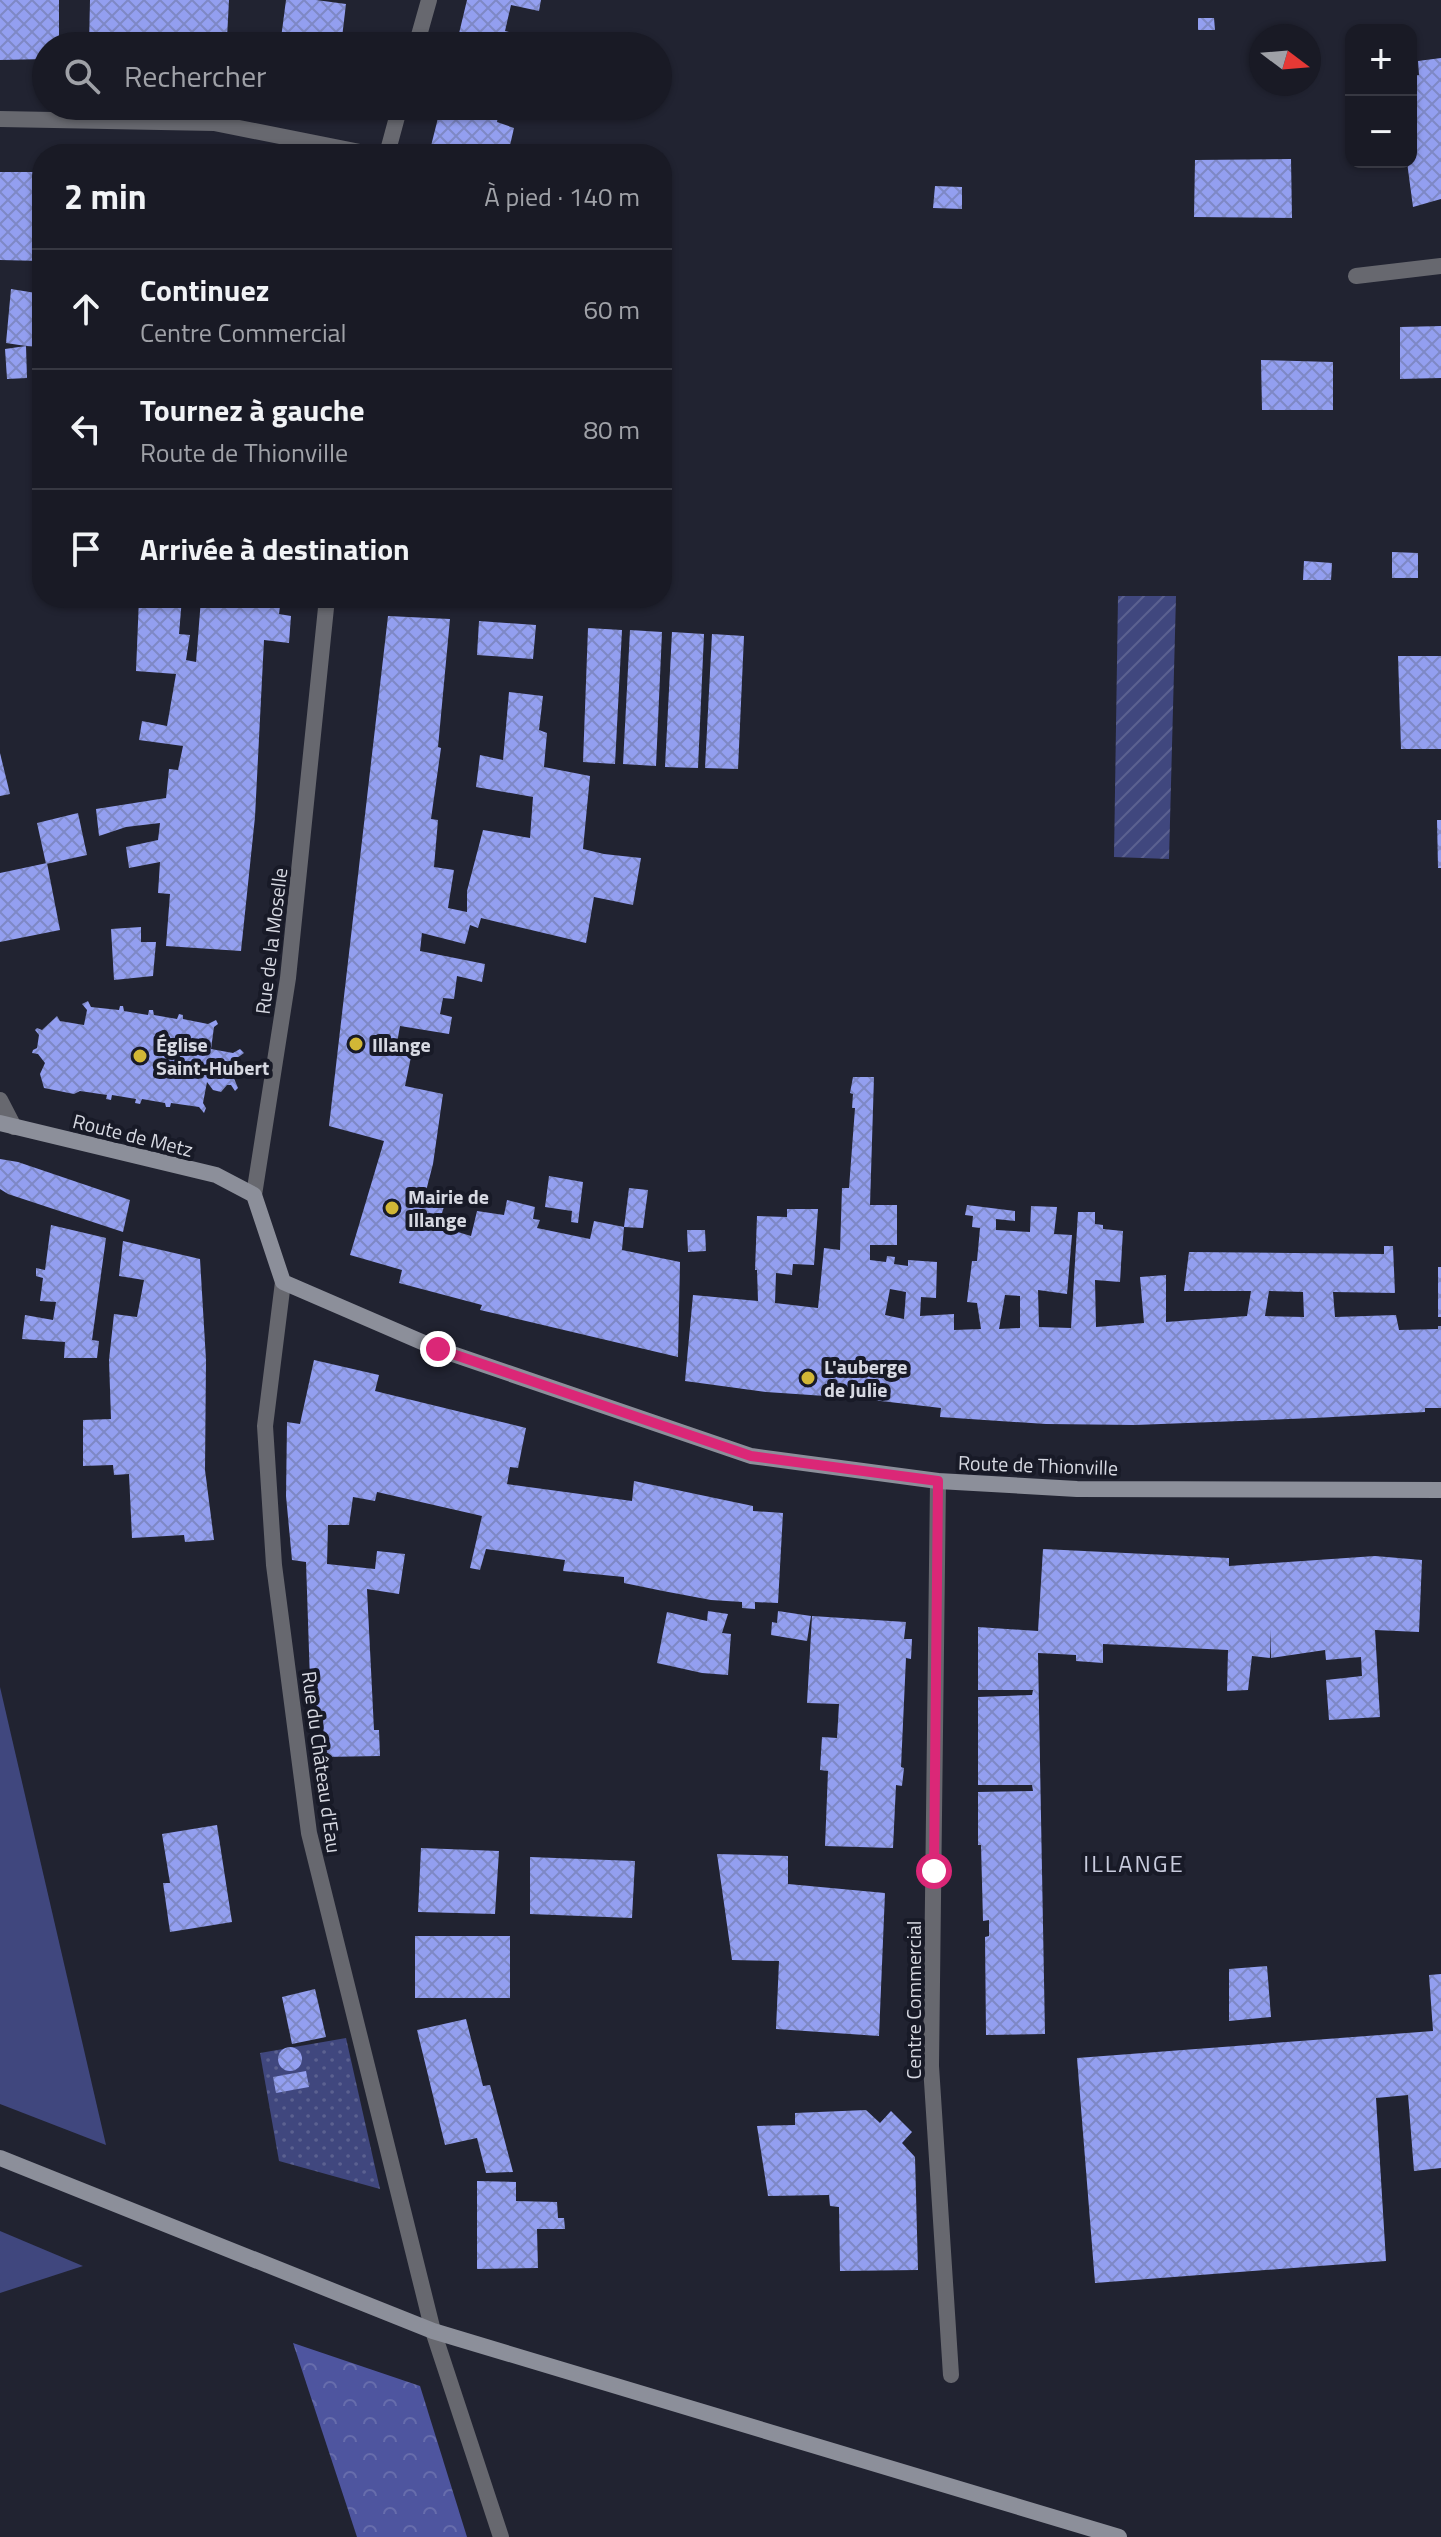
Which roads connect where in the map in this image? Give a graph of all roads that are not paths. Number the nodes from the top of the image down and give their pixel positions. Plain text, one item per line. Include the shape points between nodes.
1 (429, 0) edge
2 (420, 32) edge
3 (0, 119) edge
4 (32, 120) edge
5 (54, 120) edge
6 (396, 120) edge
7 (320, 144) edge
8 (390, 144) edge
9 (1441, 266) edge
10 (1356, 276) dead end
11 (326, 608) edge
12 (0, 1100) edge
13 (7, 1125) edge
14 (254, 1195) junction
15 (283, 1282) junction
16 (938, 1481) junction
17 (1441, 1490) edge
18 (0, 2158) edge
19 (433, 2331) junction
20 (951, 2375) dead end
21 (501, 2537) edge
22 (1119, 2537) edge

1 - 2 street
3 - 4 street
5 - 7 street via 214,123
6 - 8 street
9 - 10 street
11 - 14 street, Rue de la Moselle via 288,978
12 - 13 street
13 - 14 street, Route de Metz via 216,1175
14 - 15 street, Rue de la Moselle
15 - 16 street, Route de Thionville via 438,1349 751,1456
15 - 19 street, Rue du Château d'Eau via 265,1426 274,1565 309,1833
16 - 17 street, Route de Thionville via 1077,1489
16 - 20 street, Centre Commercial via 931,2066
18 - 19 street
19 - 21 street, Rue du Château d'Eau
19 - 22 street

